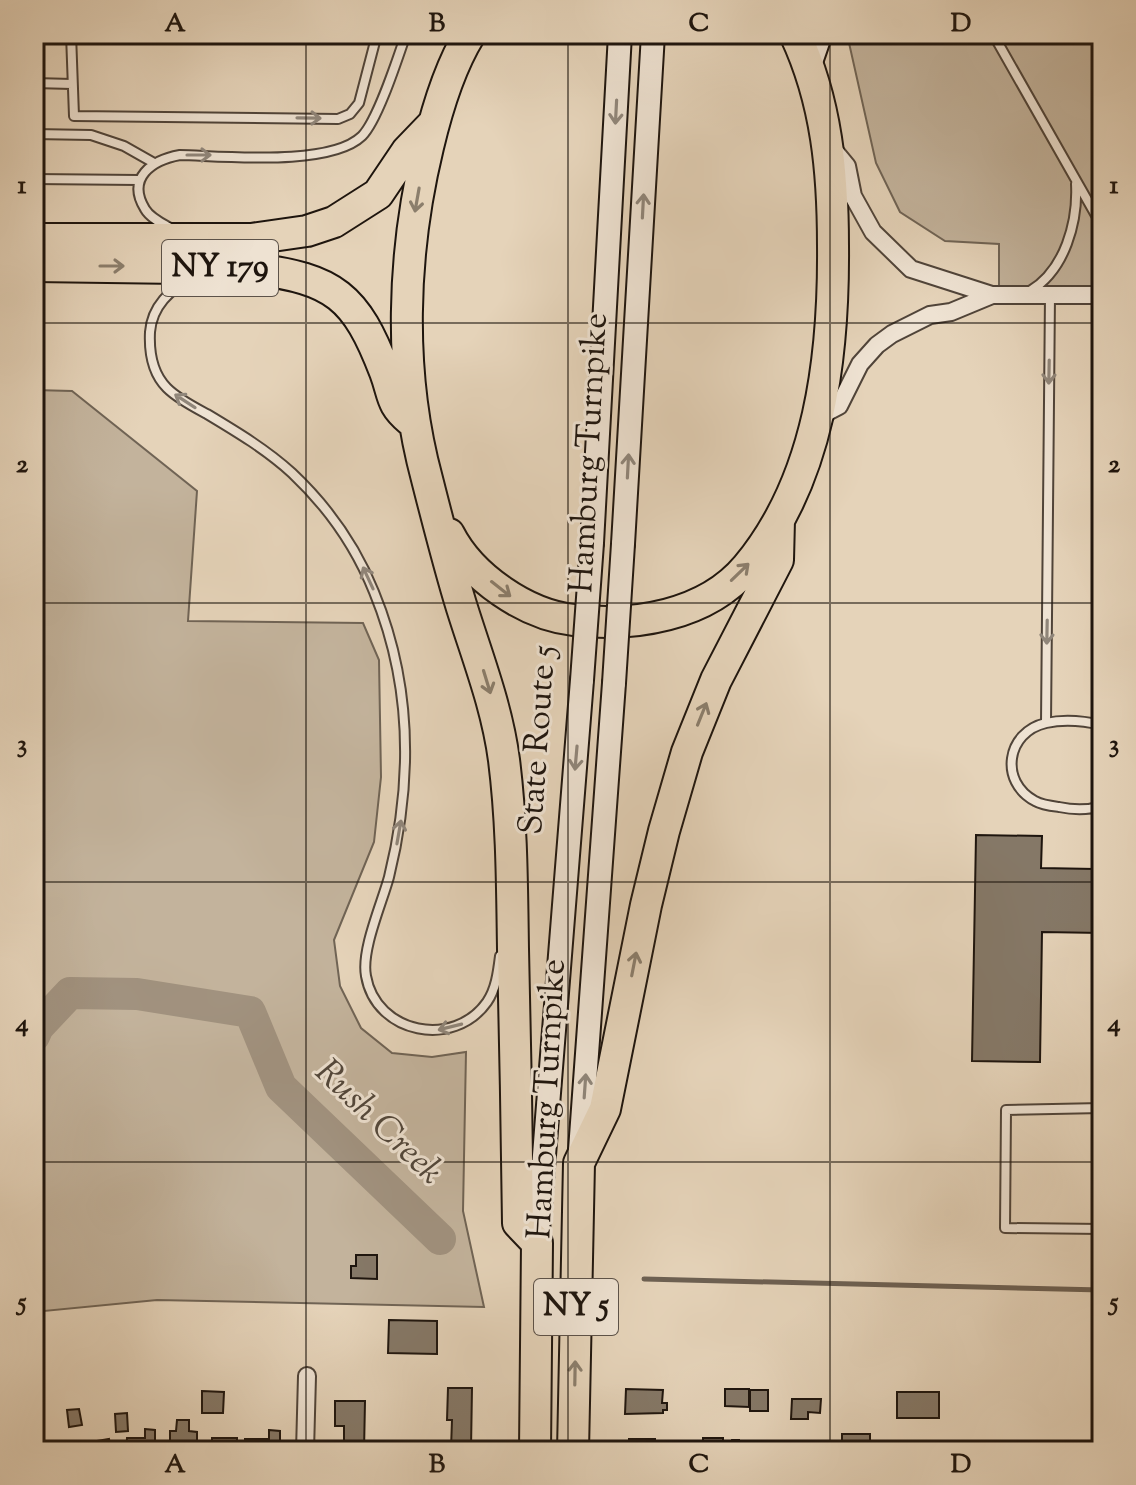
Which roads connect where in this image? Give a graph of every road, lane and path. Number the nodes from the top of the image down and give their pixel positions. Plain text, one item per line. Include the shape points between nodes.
1 (377, 34) edge
2 (406, 34) edge
3 (620, 34) edge
4 (653, 34) edge
5 (795, 34) edge
6 (816, 34) edge
7 (993, 34) edge
8 (71, 35) edge
9 (34, 36) edge
10 (468, 36) edge
11 (810, 65) junction
12 (34, 83) edge
13 (72, 84) junction
14 (91, 116) junction
15 (433, 124) junction
16 (34, 134) edge
17 (91, 135) junction
18 (829, 144) junction
19 (154, 163) junction
20 (34, 179) edge
21 (1075, 179) junction
22 (139, 180) junction
23 (1102, 226) edge
24 (34, 239) edge
25 (198, 240) junction
26 (34, 266) edge
27 (219, 268) junction
28 (1024, 294) junction
29 (1050, 294) junction
30 (992, 295) junction
31 (1102, 295) edge
32 (818, 417) junction
33 (416, 425) junction
34 (436, 507) junction
35 (779, 520) junction
36 (1046, 723) junction
37 (1102, 725) edge
38 (1102, 806) edge
39 (511, 861) junction
40 (503, 931) dead end
41 (501, 945) dead end
42 (1102, 1108) edge
43 (579, 1163) junction
44 (1102, 1229) edge
45 (537, 1243) junction
46 (307, 1376) dead end
47 (305, 1451) edge
48 (535, 1451) edge
49 (573, 1451) edge

14 -> 1 lane via 338,119 359,103
19 -> 2 lane via 180,155 306,156 346,145 362,136 373,119
3 -> 45 main road, State Route 5 / NY 5, bridge via 592,543
43 -> 4 main road, Hamburg Turnpike / NY 5, bridge
5 - 11 highway
6 - 11 main road
7 - 21 lane
8 - 9 lane
8 - 13 lane
10 - 15 highway
11 - 18 highway
12 - 13 lane
13 - 14 lane via 74,116
14 - 17 lane
15 - 25 highway, NY 179 via 378,194 334,222 288,235
15 -> 33 highway via 408,270
16 - 17 lane
17 - 19 lane
18 - 30 street via 847,166 853,196 873,232 900,261 923,274
18 - 32 highway via 834,285
19 - 22 lane
20 - 22 lane
21 - 23 lane
21 - 28 lane via 1077,208 1067,242 1044,283
22 - 25 lane via 145,209 169,228
24 - 25 highway, NY 179
26 -> 27 highway, NY 179
27 - 33 highway, NY 179 via 289,274 319,282 343,297 374,345 396,408
41 -> 27 lane via 491,996 465,1023 441,1031 416,1030 381,1008 371,990 366,957 395,852 404,790 407,731 395,653 358,557 323,507 260,447 167,389 155,372 150,336 158,307 190,278
28 - 29 street
28 - 30 street
29 - 31 street
29 -> 36 lane
30 - 32 street via 892,334 860,364 839,406
32 - 35 highway
33 - 34 highway
34 -> 35 highway via 455,545 511,597 566,620 601,623 666,616 712,594 746,569
34 -> 39 highway via 500,734
43 -> 35 highway via 605,1109 646,905 687,752 716,680 778,560
36 - 37 lane
36 - 38 lane via 1017,741 1011,756 1010,771 1022,791 1036,802 1066,809
39 - 40 lane
39 - 45 highway via 518,1223
42 - 44 lane via 1006,1110 1005,1228
49 -> 43 highway, Hamburg Turnpike / NY 5
45 - 48 highway, State Route 5 / NY 5
46 - 47 street

